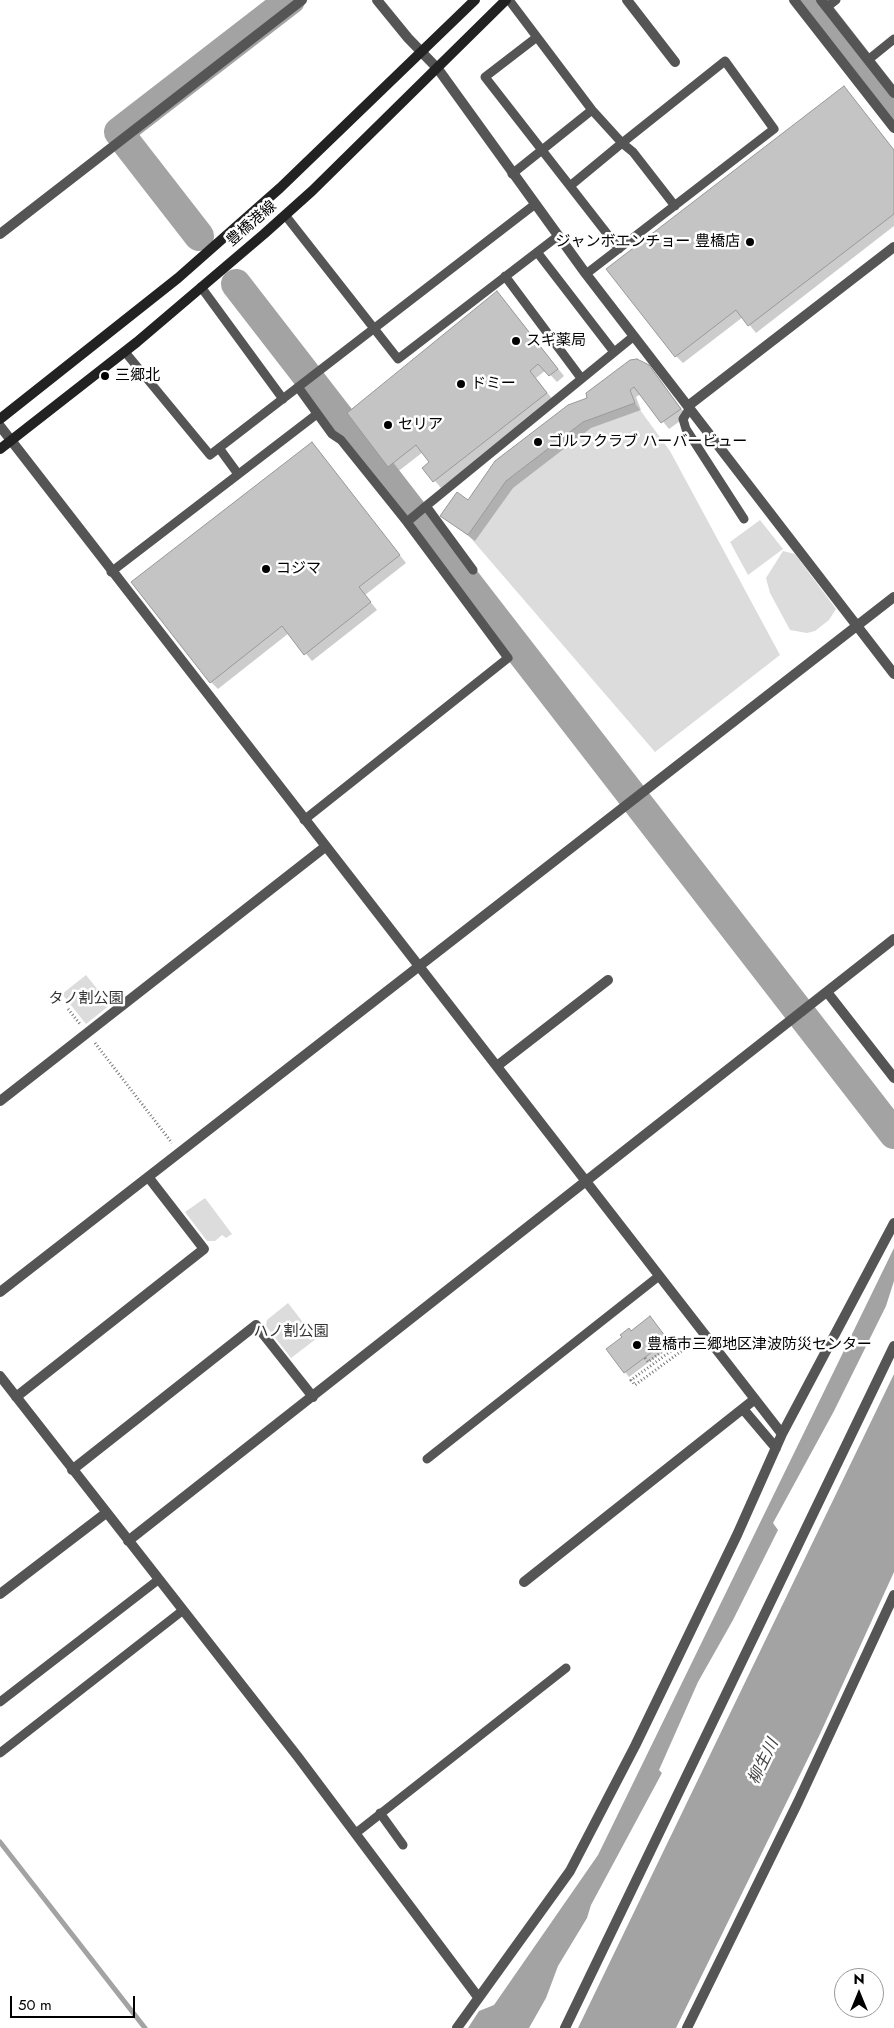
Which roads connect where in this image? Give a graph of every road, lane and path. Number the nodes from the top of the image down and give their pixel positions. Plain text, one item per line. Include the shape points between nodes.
1 (302, 0) edge
2 (377, 0) edge
3 (475, 0) edge
4 (507, 0) edge
5 (627, 0) edge
6 (794, 0) edge
7 (836, 0) edge
8 (824, 4) edge
9 (537, 37) junction
10 (894, 40) edge
11 (422, 52) junction
12 (868, 60) junction
13 (675, 62) dead end
14 (438, 69) junction
15 (894, 93) edge
16 (592, 110) junction
17 (894, 128) edge
18 (622, 143) junction
19 (542, 150) junction
20 (512, 174) junction
21 (570, 186) junction
22 (534, 205) junction
23 (675, 206) junction
24 (285, 215) junction
25 (0, 234) edge
26 (558, 236) junction
27 (894, 247) edge
28 (619, 249) junction
29 (537, 252) junction
30 (586, 274) junction
31 (505, 276) junction
32 (202, 287) junction
33 (374, 328) junction
34 (634, 336) junction
35 (125, 352) junction
36 (614, 352) junction
37 (581, 378) junction
38 (301, 385) junction
39 (283, 399) junction
40 (689, 407) junction
41 (317, 414) junction
42 (0, 419) edge
43 (0, 426) edge
44 (12, 440) junction
45 (219, 448) junction
46 (0, 449) edge
47 (238, 474) junction
48 (415, 514) junction
49 (744, 519) dead end
50 (473, 570) dead end
51 (111, 572) junction
52 (894, 597) edge
53 (858, 626) junction
54 (894, 674) edge
55 (304, 820) junction
56 (326, 847) junction
57 (894, 939) edge
58 (418, 965) junction
59 (608, 980) dead end
60 (827, 992) junction
61 (68, 1009) dead end
62 (87, 1033) junction
63 (497, 1066) junction
64 (894, 1078) edge
65 (0, 1101) edge
66 (180, 1154) junction
67 (149, 1178) junction
68 (586, 1181) junction
69 (894, 1223) edge
70 (659, 1276) junction
71 (0, 1292) edge
72 (699, 1338) dead end
73 (894, 1346) edge
74 (645, 1358) dead end
75 (0, 1376) edge
76 (16, 1397) junction
77 (313, 1397) junction
78 (755, 1399) junction
79 (743, 1409) junction
80 (782, 1434) junction
81 (776, 1448) junction
82 (427, 1459) dead end
83 (72, 1470) junction
84 (106, 1513) junction
85 (128, 1542) junction
86 (158, 1580) junction
87 (524, 1582) dead end
88 (0, 1594) edge
89 (894, 1595) edge
90 (182, 1611) junction
91 (566, 1668) dead end
92 (0, 1702) edge
93 (0, 1753) edge
94 (380, 1813) junction
95 (356, 1833) junction
96 (402, 1845) dead end
97 (478, 1997) junction
98 (456, 2028) edge
99 (565, 2028) edge
100 (687, 2028) edge

1 - 25 street
2 - 11 street
3 - 11 main road, 豊橋港線
4 - 9 lane
4 - 14 main road, 豊橋港線
5 - 13 street
6 - 17 street
7 - 8 lane
8 - 12 street
9 - 16 lane
9 - 19 lane via 485,77
10 - 12 lane
11 - 14 street
11 - 42 main road, 豊橋港線 via 280,188 178,278
12 - 15 street
14 - 20 street
14 - 24 main road, 豊橋港線
16 - 18 lane
16 - 19 lane
18 - 21 lane
18 - 23 lane via 633,152
18 - 23 lane via 725,61 774,129
19 - 20 lane
19 - 21 lane
20 - 22 street
21 - 28 lane
22 - 26 street
22 - 33 lane
23 - 28 lane
24 - 32 main road, 豊橋港線
24 - 33 lane
26 - 29 lane
26 - 30 street
27 - 40 street
28 - 30 lane
29 - 31 lane
29 - 36 lane
30 - 34 street
31 - 33 lane via 398,359
31 - 37 lane
32 - 35 main road, 豊橋港線
32 - 39 lane
33 - 38 lane
34 - 36 lane
34 - 40 street
35 - 44 main road, 豊橋港線
35 - 45 lane via 210,455
36 - 37 lane
37 - 48 lane
38 - 39 lane
38 - 41 lane
39 - 45 lane
40 - 49 lane via 683,419 686,429
40 - 53 street
41 - 47 lane
41 - 48 lane
43 - 44 street
44 - 46 main road, 豊橋港線
44 - 51 street
45 - 47 lane
47 - 51 lane
48 - 50 lane
48 - 55 lane via 508,658
51 - 55 street
52 - 53 street
53 - 54 street
53 - 58 street
55 - 56 street
56 - 58 street
56 - 62 street
57 - 60 street
58 - 63 street
58 - 66 street
59 - 63 street
60 - 64 street
60 - 68 street
61 - 62 path
62 - 65 street
62 - 66 path
63 - 68 street
66 - 67 street
67 - 71 street
67 - 76 street via 204,1248
68 - 70 street
68 - 77 street
69 - 80 street
70 - 78 street
70 - 82 lane
72 - 74 path via 635,1385 631,1380 678,1346 675,1342 648,1362
73 - 99 street
75 - 76 street
76 - 83 street
77 - 83 street via 256,1325
77 - 85 street
78 - 79 street
78 - 80 street
79 - 81 street
79 - 87 street
80 - 81 street
81 - 97 street via 652,1711 570,1871
83 - 84 street
84 - 85 street
84 - 88 street
85 - 86 street
86 - 90 street
86 - 92 lane
89 - 100 street via 798,1802
90 - 93 lane
90 - 95 street
91 - 94 lane
94 - 95 lane
94 - 96 lane
95 - 97 street
97 - 98 street

